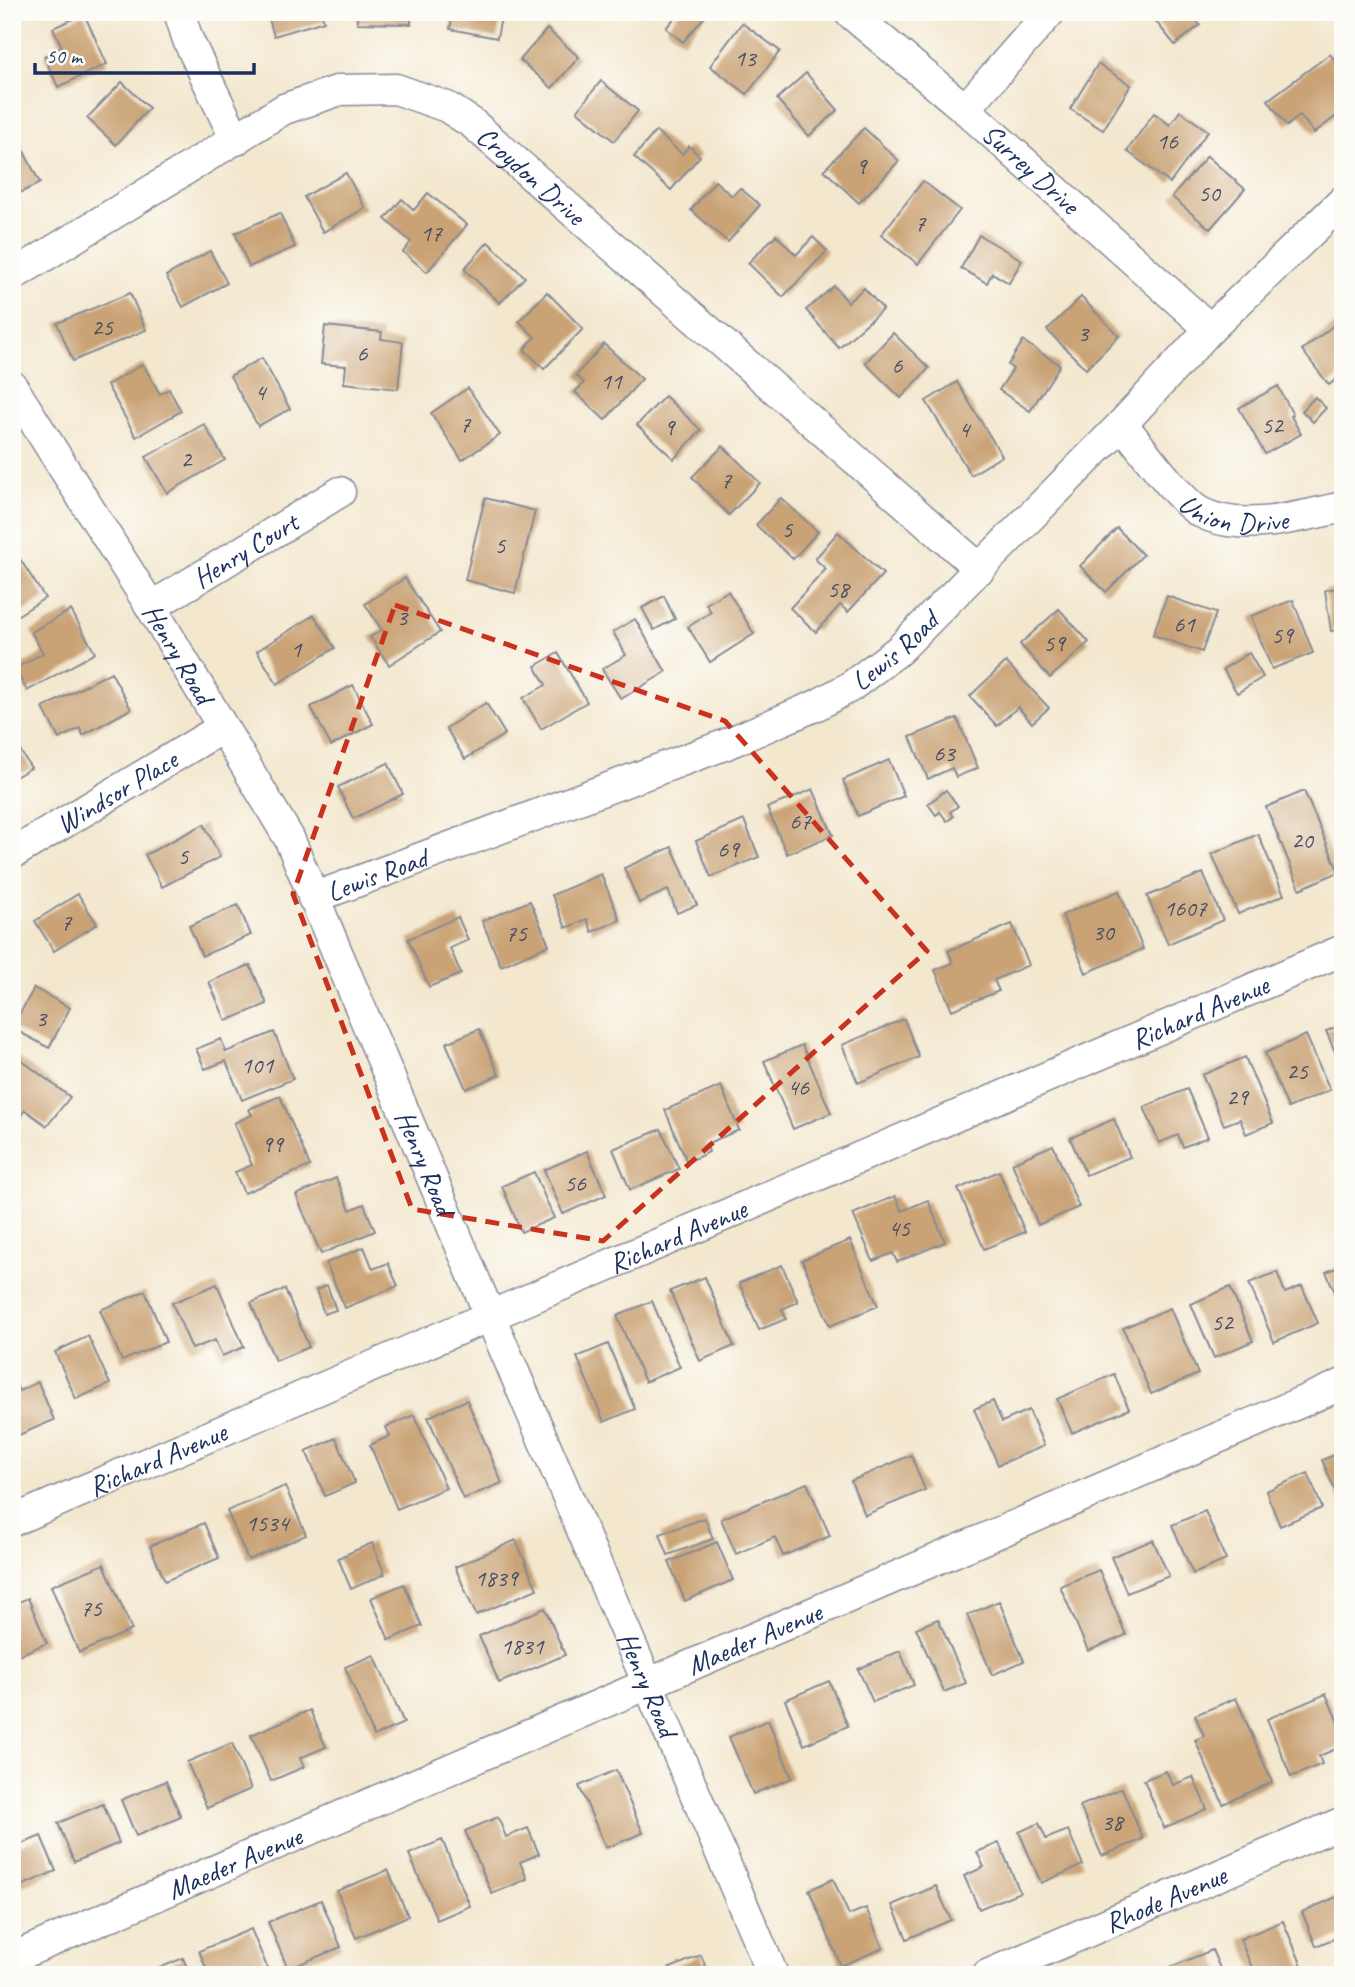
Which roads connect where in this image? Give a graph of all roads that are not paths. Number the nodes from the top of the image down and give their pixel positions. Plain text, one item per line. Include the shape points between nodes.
1 (179, 12) edge
2 (849, 12) edge
3 (1050, 12) edge
4 (965, 109) junction
5 (236, 140) junction
6 (1343, 201) edge
7 (12, 276) edge
8 (1210, 329) junction
9 (12, 386) edge
10 (1122, 424) junction
11 (340, 492) dead end
12 (1343, 507) edge
13 (980, 569) junction
14 (151, 607) junction
15 (222, 728) junction
16 (12, 854) edge
17 (313, 898) junction
18 (1343, 950) edge
19 (490, 1316) junction
20 (1343, 1384) edge
21 (12, 1521) edge
22 (648, 1684) junction
23 (1343, 1822) edge
24 (12, 1958) edge
25 (773, 1975) edge
26 (987, 1975) edge

1 - 5 street
2 - 4 street, Surrey Drive
3 - 4 street
4 - 8 street, Surrey Drive
5 - 7 street, Croydon Drive
5 - 13 street, Croydon Drive via 284,109 340,90 396,89 447,107 472,123
6 - 8 street, Lewis Road
8 - 10 street, Lewis Road
9 - 14 street, Henry Road
10 - 12 street, Union Drive via 1199,512 1223,520 1276,522
10 - 13 street, Lewis Road
11 - 14 street, Henry Court
13 - 17 street, Lewis Road via 899,650 817,705 724,745
14 - 15 street, Henry Road
15 - 16 street, Windsor Place
15 - 17 street, Henry Road via 289,838
17 - 19 street, Henry Road
18 - 19 street, Richard Avenue
19 - 21 street, Richard Avenue
19 - 22 street, Henry Road
20 - 22 street, Maeder Avenue
22 - 24 street, Maeder Avenue
22 - 25 street, Henry Road
23 - 26 street, Rhode Avenue

